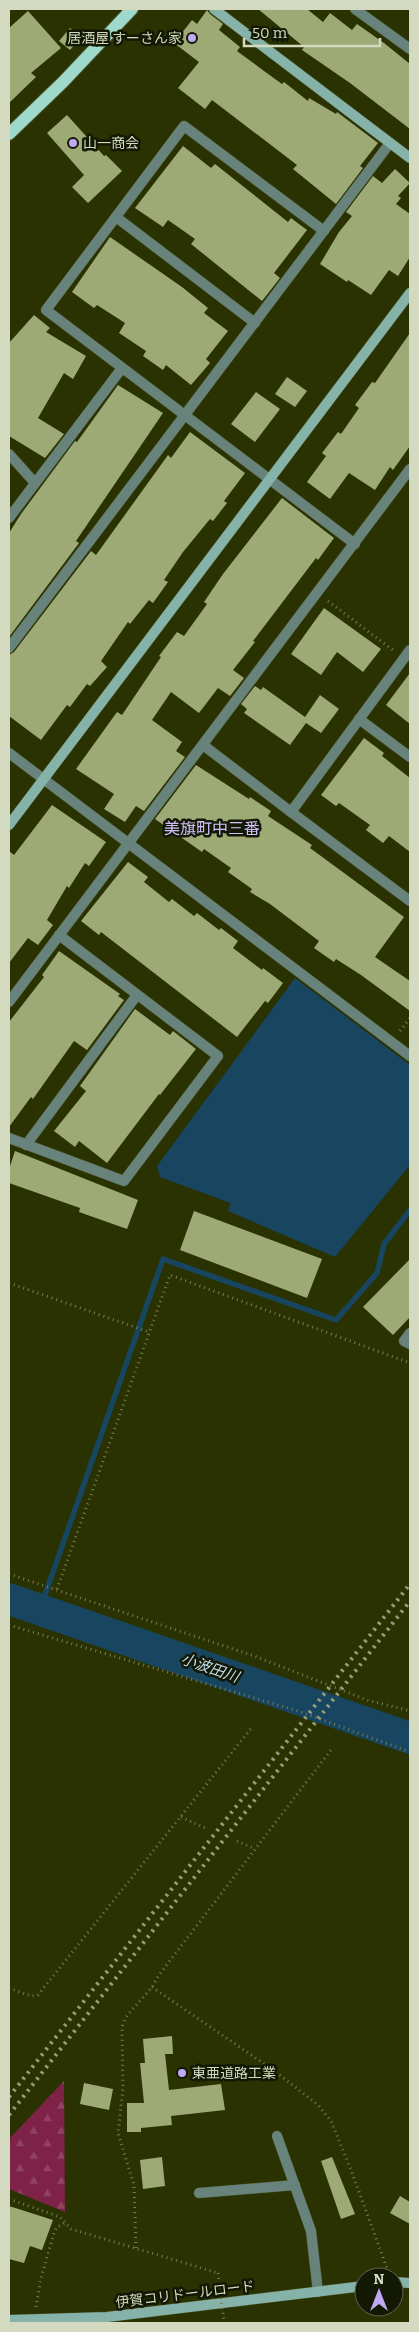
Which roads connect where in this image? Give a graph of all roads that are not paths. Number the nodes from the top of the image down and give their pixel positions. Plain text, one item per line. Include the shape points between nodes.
1 (132, 9) edge
2 (214, 9) edge
3 (355, 9) edge
4 (410, 49) edge
5 (9, 134) edge
6 (390, 143) junction
7 (410, 158) edge
8 (116, 217) junction
9 (324, 231) junction
10 (410, 293) edge
11 (255, 323) junction
12 (122, 368) junction
13 (186, 415) junction
14 (9, 454) edge
15 (410, 469) edge
16 (270, 478) junction
17 (35, 483) junction
18 (9, 518) edge
19 (355, 544) junction
20 (9, 648) edge
21 (407, 654) edge
22 (359, 719) junction
23 (202, 745) junction
24 (9, 753) edge
25 (410, 757) edge
26 (43, 780) junction
27 (291, 812) junction
28 (9, 825) edge
29 (128, 844) junction
30 (410, 901) edge
31 (59, 935) junction
32 (137, 995) junction
33 (9, 1002) edge
34 (410, 1056) edge
35 (9, 1138) edge
36 (26, 1145) junction
37 (410, 1333) edge
38 (410, 1344) edge
39 (277, 2136) dead end
40 (295, 2185) junction
41 (199, 2192) dead end
42 (354, 2287) edge
43 (318, 2292) junction
44 (9, 2320) edge

1 - 5 main road
2 - 6 street
3 - 4 street
6 - 7 street
6 - 9 street
8 - 9 street via 184,126
8 - 11 street
8 - 12 street via 46,310
9 - 11 street
10 - 16 street
11 - 13 street
12 - 13 street
12 - 17 street
13 - 16 street
13 - 20 street
14 - 17 street
15 - 19 street
16 - 19 street
16 - 26 street
17 - 18 street
19 - 23 street
21 - 22 street
22 - 25 street
22 - 27 street
23 - 27 street
23 - 29 street
24 - 26 street
26 - 28 street
26 - 29 street
27 - 30 street
29 - 31 street
29 - 34 street
31 - 32 street
31 - 33 street
32 - 36 street
32 - 36 street via 218,1056 124,1181
35 - 36 street
37 - 38 street via 404,1342
39 - 40 street
40 - 41 street
40 - 43 street via 311,2231
42 - 43 street, 伊賀コリドールロード
43 - 44 street, 伊賀コリドールロード via 107,2317

